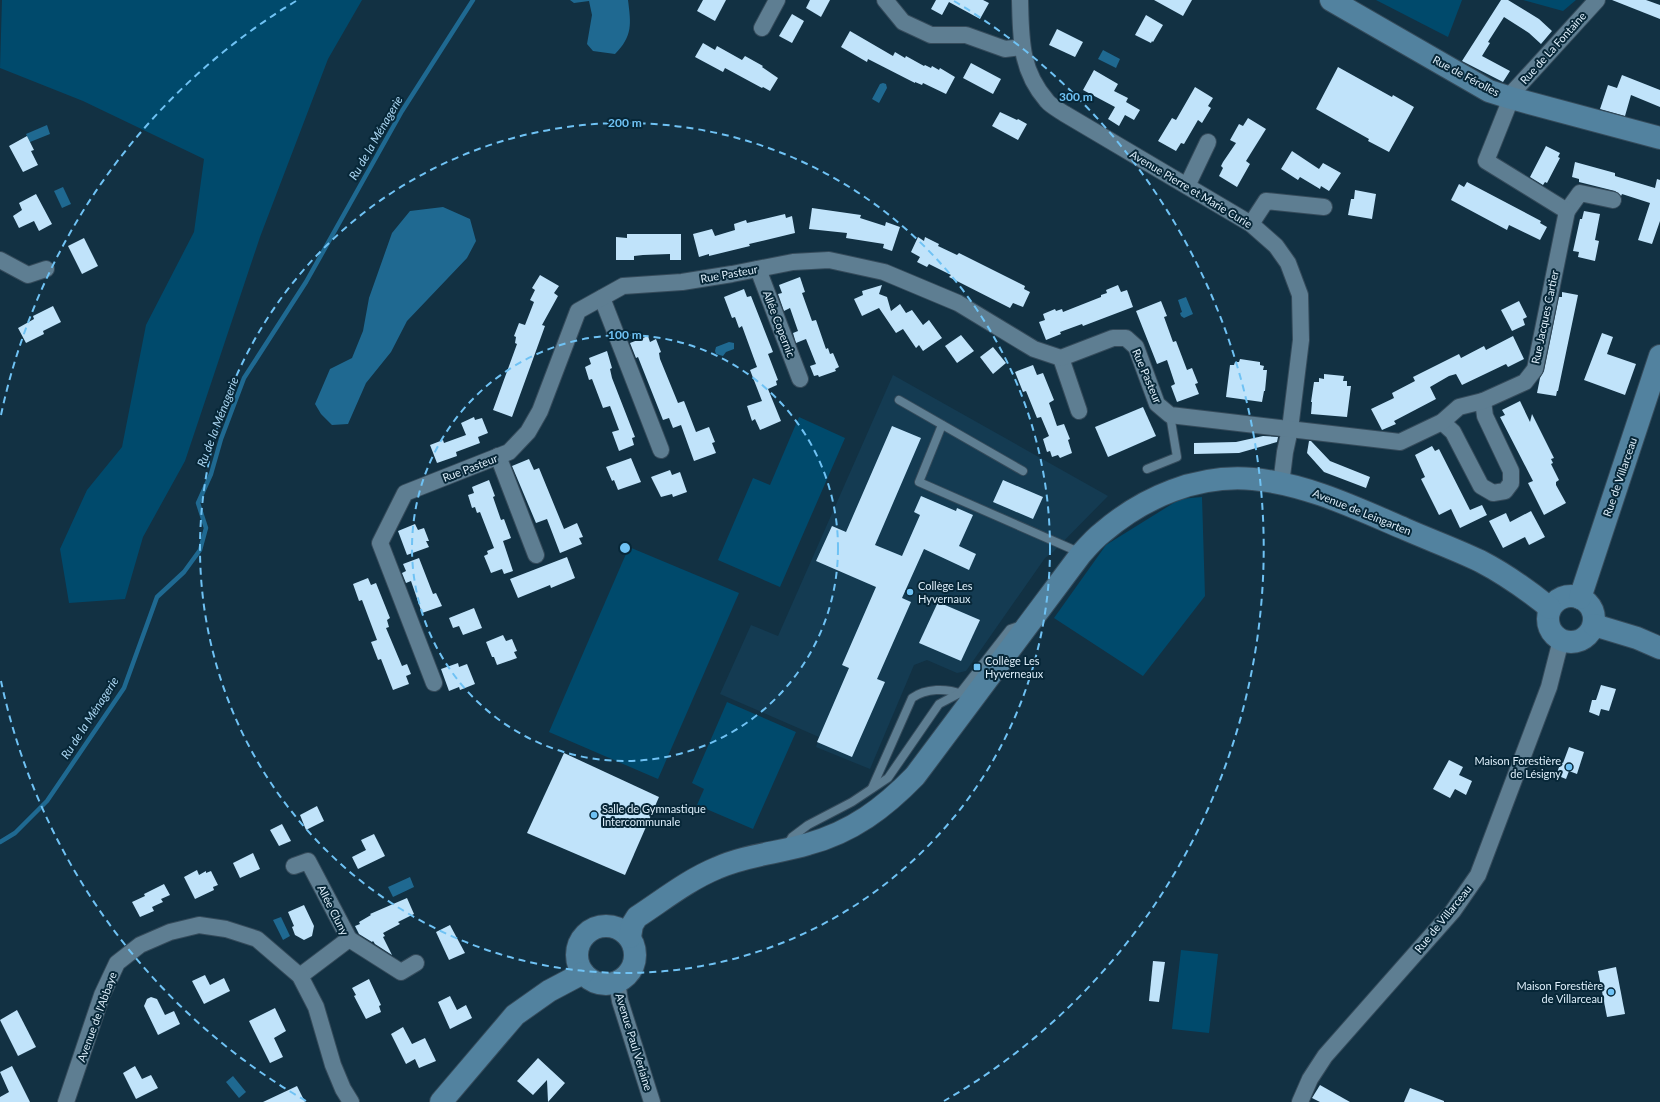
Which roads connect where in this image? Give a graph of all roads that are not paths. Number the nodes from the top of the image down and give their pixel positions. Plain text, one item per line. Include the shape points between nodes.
1 (777, 0) edge
2 (885, 0) edge
3 (1020, 0) edge
4 (1331, 0) edge
5 (1597, 0) edge
6 (762, 28) dead end
7 (1022, 47) junction
8 (1511, 98) junction
9 (1660, 138) edge
10 (1208, 142) dead end
11 (1187, 186) junction
12 (1613, 200) dead end
13 (1324, 207) dead end
14 (1567, 211) junction
15 (1251, 224) junction
16 (0, 260) edge
17 (46, 269) dead end
18 (758, 269) junction
19 (602, 298) junction
20 (1660, 356) edge
21 (1061, 358) junction
22 (800, 379) dead end
23 (899, 400) dead end
24 (1483, 401) junction
25 (1079, 411) dead end
26 (1170, 415) junction
27 (1442, 422) junction
28 (942, 424) junction
29 (1290, 430) junction
30 (661, 450) dead end
31 (498, 456) junction
32 (1147, 469) dead end
33 (1023, 471) dead end
34 (1281, 484) junction
35 (536, 554) dead end
36 (1081, 554) junction
37 (1580, 598) junction
38 (1550, 608) junction
39 (1594, 625) junction
40 (1561, 640) junction
41 (1660, 648) edge
42 (434, 683) dead end
43 (966, 696) junction
44 (872, 788) junction
45 (785, 849) junction
46 (294, 866) dead end
47 (630, 937) junction
48 (348, 939) junction
49 (416, 963) dead end
50 (583, 973) junction
51 (300, 976) junction
52 (617, 982) junction
53 (66, 1102) edge
54 (351, 1102) edge
55 (441, 1102) edge
56 (652, 1102) edge
57 (1300, 1102) edge

1 - 6 street
2 - 7 street via 903,22 931,35 966,35 1005,49
3 - 7 street, Avenue Pierre et Marie Curie
4 - 8 street, Rue de Férolles via 1489,91
5 - 8 street, Rue de La Fontaine via 1514,91
7 - 11 street, Avenue Pierre et Marie Curie via 1024,60 1048,102
8 - 9 street, Rue de Férolles
8 - 14 street via 1486,161
10 - 11 street
11 - 15 street, Avenue Pierre et Marie Curie
12 - 14 street via 1580,193
13 - 15 street via 1266,200
14 - 24 street, Rue Jacques Cartier via 1535,369 1525,382
15 - 29 street, Avenue Pierre et Marie Curie via 1276,246 1288,263 1300,295 1300,340
16 - 17 street via 28,275
18 - 19 street, Rue Pasteur via 682,282 623,286
18 - 21 street, Rue Pasteur via 792,262 829,260 884,272 958,303 1034,349
18 - 22 street, Allée Copernic
19 - 30 street
19 - 31 street, Rue Pasteur via 578,311 540,411 528,432 509,452
20 - 37 street, Rue de Villarceau
21 - 25 street
21 - 26 street, Rue Pasteur via 1113,338 1126,338 1136,346 1156,404
23 - 28 lane
24 - 27 street, Rue Jacques Cartier via 1459,407
24 - 27 street via 1485,416 1511,471 1511,482 1505,491 1493,493 1481,486 1453,432
26 - 29 street, Rue Pasteur
26 - 32 lane via 1177,457
27 - 29 street, Rue Jacques Cartier via 1400,442
28 - 33 lane
28 - 36 lane via 919,482
29 - 34 street, Avenue Pierre et Marie Curie
31 - 35 street
31 - 42 street, Rue Pasteur via 405,493 380,543
34 - 36 street, Avenue de Leingarten via 1253,479 1233,479 1197,483 1163,493 1101,533
34 - 38 street, Avenue de Leingarten via 1312,491 1355,507 1481,562
36 - 43 street, Avenue de Leingarten via 1029,623
37 - 38 street via 1560,598
37 - 39 street via 1590,606
38 - 40 street via 1548,623 1555,636
39 - 40 street via 1581,640
39 - 41 street
40 - 57 street, Rue de Villarceau via 1548,687 1478,876 1452,911 1325,1056 1310,1079
43 - 44 lane via 939,704 888,778
43 - 44 lane via 946,690 929,691 912,698
43 - 45 street, Avenue de Leingarten via 915,776 895,796 864,820 841,832 809,844
44 - 45 lane via 852,802 808,825 792,837
45 - 47 street, Avenue de Leingarten via 718,867 691,880 637,917 632,925
46 - 48 street, Allée Cluny via 308,861
47 - 50 street via 620,929 608,925 594,928 585,934 577,953
47 - 52 street via 635,949 635,963 628,974
48 - 49 street via 401,972
48 - 51 street, Allée Cluny
50 - 52 street via 598,983
50 - 55 street via 548,992 515,1016
51 - 53 street, Avenue de l'Abbaye via 257,939 226,929 199,925 170,932 140,945 117,963 102,995
51 - 54 street, Avenue de l'Abbaye via 316,1007 333,1065
52 - 56 street, Avenue Paul Verlaine via 620,1001

